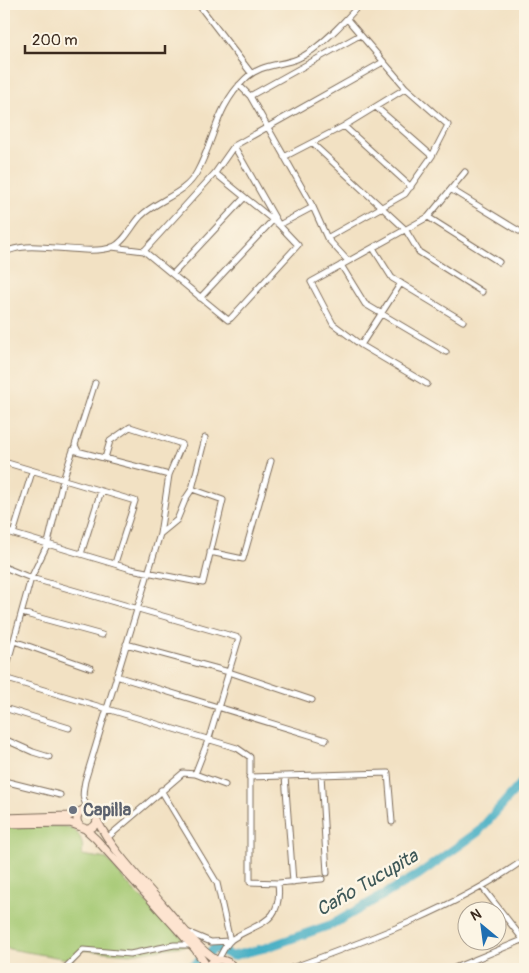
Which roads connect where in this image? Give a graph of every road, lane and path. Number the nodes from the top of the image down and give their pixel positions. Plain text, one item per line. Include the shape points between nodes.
1 (198, 4) edge
2 (360, 4) edge
3 (347, 19) junction
4 (360, 35) junction
5 (383, 62) junction
6 (251, 73) junction
7 (239, 85) junction
8 (406, 88) junction
9 (250, 96) junction
10 (376, 107) junction
11 (344, 126) junction
12 (267, 128) junction
13 (312, 143) junction
14 (234, 146) junction
15 (432, 156) junction
16 (284, 157) junction
17 (465, 172) dead end
18 (215, 173) junction
19 (412, 187) junction
20 (452, 190) junction
21 (244, 198) junction
22 (313, 207) junction
23 (382, 207) junction
24 (428, 217) junction
25 (272, 221) junction
26 (279, 225) junction
27 (405, 229) junction
28 (519, 232) dead end
29 (327, 238) junction
30 (112, 247) junction
31 (373, 248) junction
32 (144, 251) junction
33 (4, 252) edge
34 (348, 261) junction
35 (499, 262) dead end
36 (341, 265) junction
37 (173, 274) junction
38 (401, 283) junction
39 (482, 292) dead end
40 (200, 298) junction
41 (380, 315) junction
42 (463, 321) dead end
43 (361, 345) junction
44 (446, 352) dead end
45 (95, 383) dead end
46 (427, 384) dead end
47 (205, 438) dead end
48 (78, 451) junction
49 (105, 458) junction
50 (271, 461) dead end
51 (4, 462) edge
52 (32, 472) junction
53 (169, 475) junction
54 (63, 480) junction
55 (192, 489) junction
56 (101, 491) junction
57 (4, 531) edge
58 (13, 534) junction
59 (160, 534) junction
60 (48, 543) junction
61 (210, 552) junction
62 (81, 554) junction
63 (115, 563) junction
64 (4, 568) edge
65 (147, 572) junction
66 (31, 578) junction
67 (136, 608) junction
68 (22, 613) junction
69 (102, 636) dead end
70 (14, 641) junction
71 (126, 644) junction
72 (91, 668) dead end
73 (229, 672) junction
74 (116, 676) junction
75 (4, 677) edge
76 (312, 700) dead end
77 (218, 706) junction
78 (4, 708) edge
79 (106, 708) junction
80 (69, 728) dead end
81 (209, 738) junction
82 (4, 739) edge
83 (326, 740) dead end
84 (49, 757) dead end
85 (195, 774) junction
86 (321, 775) junction
87 (285, 776) junction
88 (249, 777) junction
89 (4, 781) edge
90 (226, 785) dead end
91 (160, 790) junction
92 (60, 795) dead end
93 (88, 808) junction
94 (78, 812) junction
95 (4, 818) edge
96 (97, 820) junction
97 (392, 822) dead end
98 (4, 824) edge
99 (82, 828) junction
100 (107, 838) junction
101 (525, 859) edge
102 (327, 873) dead end
103 (322, 879) dead end
104 (293, 882) junction
105 (278, 883) junction
106 (483, 888) junction
107 (186, 932) junction
108 (525, 940) edge
109 (230, 941) junction
110 (190, 945) junction
111 (210, 956) junction
112 (64, 969) edge
113 (205, 969) edge
114 (235, 969) edge
115 (289, 969) edge
116 (452, 969) edge

1 - 6 street
2 - 3 street
3 - 4 street
3 - 6 street via 299,58
4 - 5 street
4 - 9 street
5 - 8 street
5 - 12 street
6 - 7 street
7 - 9 street
7 - 30 street via 222,108 190,182 142,215
8 - 10 street
8 - 15 street via 448,125
9 - 12 street
10 - 11 street
10 - 15 street
11 - 13 street
11 - 19 street
12 - 14 street
12 - 16 street
13 - 16 street
13 - 23 street
14 - 18 street
14 - 26 street
15 - 19 street
16 - 22 street
17 - 20 street
18 - 21 street
18 - 32 street
19 - 23 street
20 - 24 street
20 - 28 street
21 - 25 street
21 - 37 street
22 - 26 street
22 - 29 street
23 - 27 street
23 - 29 street
24 - 27 street
24 - 35 street
25 - 26 street
25 - 40 street
26 - 40 street via 298,245 231,318 228,320
27 - 31 street
27 - 39 street via 419,252
29 - 34 street
30 - 32 street
30 - 33 street via 26,247
31 - 34 street
31 - 38 street via 387,273
32 - 37 street
34 - 36 street
36 - 41 street via 365,304
36 - 43 street via 311,282 334,324
37 - 40 street
38 - 41 street
38 - 42 street
41 - 43 street
41 - 44 street
43 - 46 street
45 - 48 street via 75,444
47 - 55 street
48 - 49 street
48 - 54 street via 73,450
49 - 53 street
49 - 53 street via 110,441 130,427 182,444
50 - 61 street via 243,559
51 - 52 street
52 - 54 street
52 - 58 street
53 - 59 street
54 - 56 street
54 - 60 street
55 - 59 street via 177,520
55 - 61 street via 223,500
56 - 62 street
56 - 63 street via 135,501
57 - 58 street
58 - 60 street
59 - 65 street
60 - 62 street
60 - 66 street
61 - 65 street via 203,583
62 - 63 street
63 - 65 street
64 - 66 street
65 - 67 street
66 - 67 street
66 - 68 street
67 - 71 street
67 - 73 street via 239,638
68 - 69 street
68 - 70 street
70 - 72 street
70 - 75 street
71 - 73 street
71 - 74 street
73 - 76 street
73 - 77 street
74 - 77 street
74 - 79 street
75 - 79 street
77 - 81 street
77 - 83 street
78 - 80 street
79 - 81 street
79 - 93 street via 83,791
81 - 85 street
81 - 88 street via 237,748 250,757
82 - 84 street
85 - 90 street
85 - 91 street via 183,772
86 - 87 street
86 - 97 street via 388,773
86 - 102 street
87 - 88 street
87 - 104 street
88 - 105 street via 250,882
89 - 92 street
91 - 100 street
91 - 109 street via 216,883
93 - 94 street
93 - 96 street via 95,812
94 - 95 street via 66,816
94 - 99 street via 76,819
96 - 99 street via 91,828
96 - 100 street
98 - 99 street via 70,823
99 - 110 street via 96,838
100 - 107 street
101 - 106 street
103 - 104 street
104 - 105 street
105 - 109 street via 278,902 272,916
106 - 108 street
106 - 115 street via 358,944
107 - 109 street via 211,942
107 - 111 street
108 - 116 street
109 - 111 street
110 - 111 street
110 - 112 street via 130,954 83,950
111 - 113 street
111 - 113 street
111 - 114 street via 229,962

